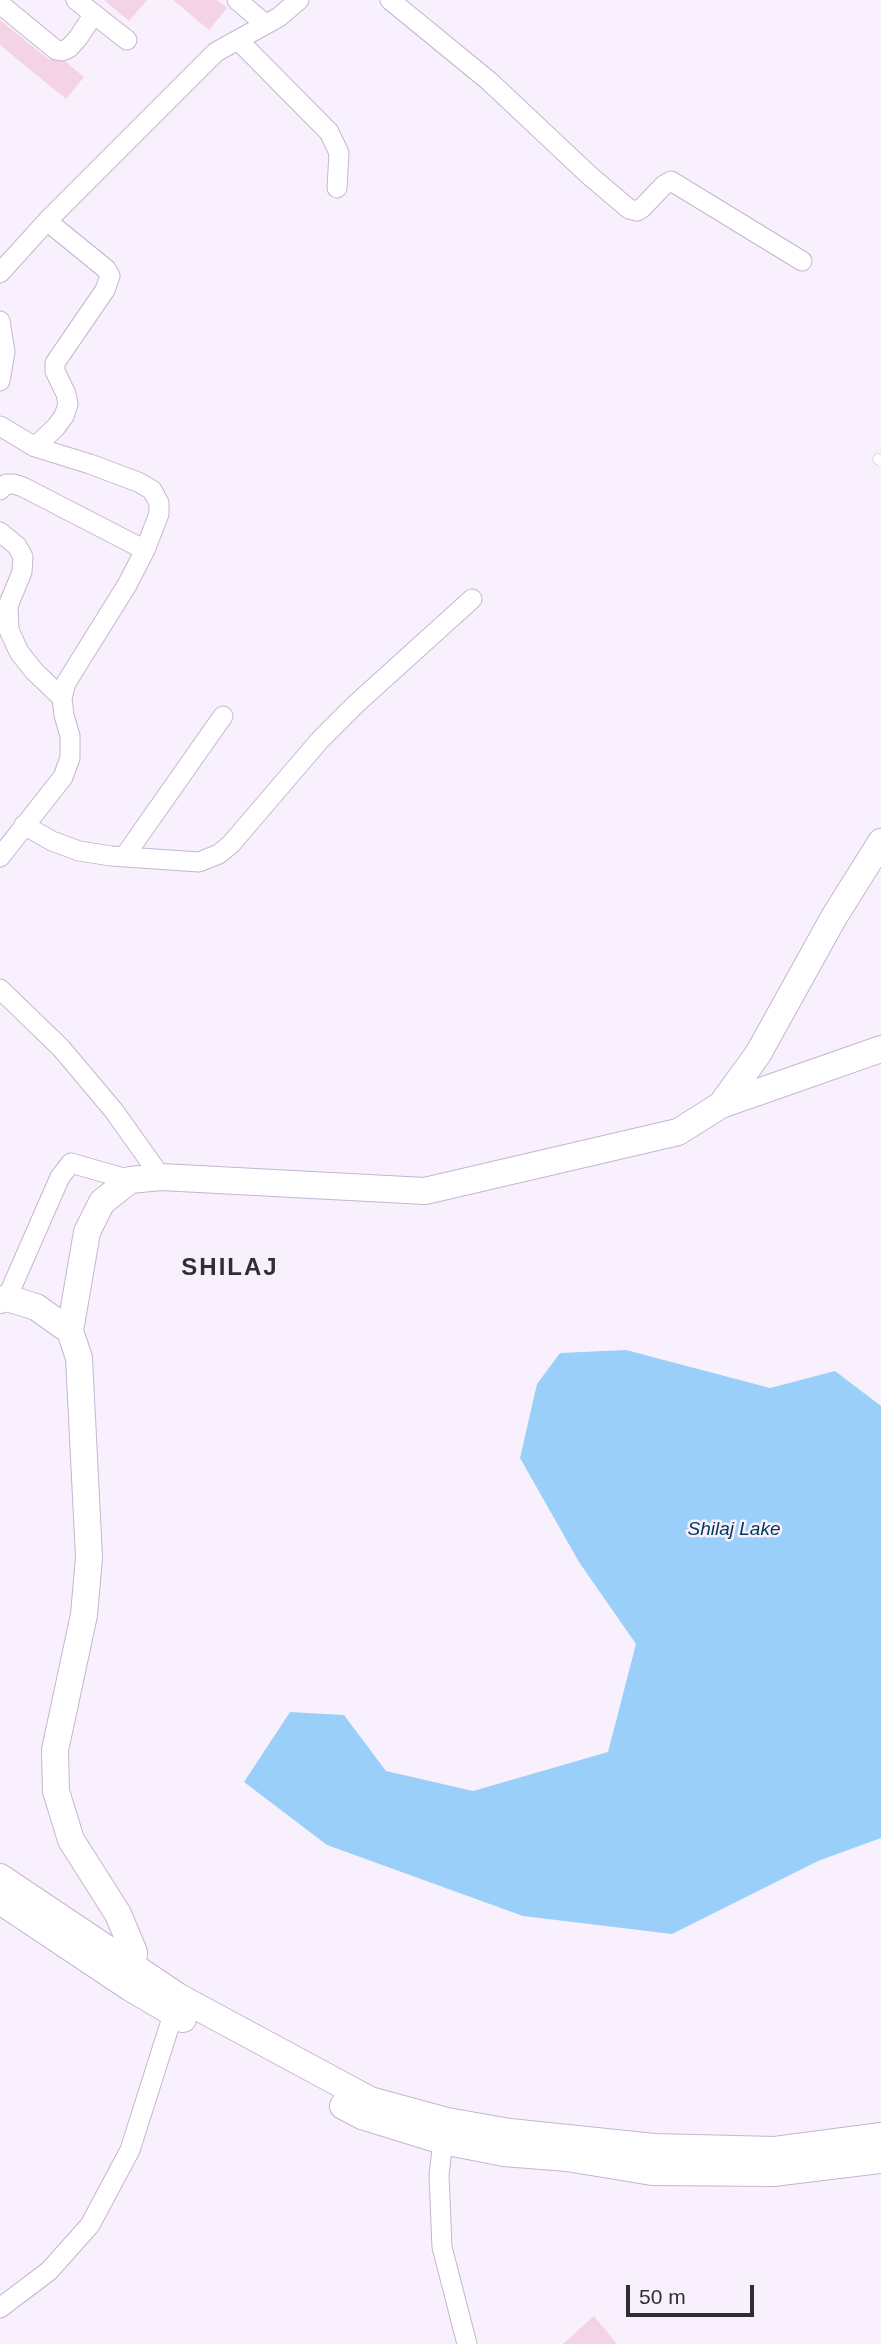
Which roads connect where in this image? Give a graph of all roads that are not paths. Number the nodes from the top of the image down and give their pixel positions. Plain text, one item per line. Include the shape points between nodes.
1 (76, 0) edge
2 (237, 0) edge
3 (390, 0) edge
4 (290, 3) edge
5 (0, 4) edge
6 (94, 14) junction
7 (265, 24) junction
8 (127, 40) dead end
9 (238, 40) junction
10 (337, 188) dead end
11 (47, 221) junction
12 (802, 261) dead end
13 (0, 273) edge
14 (0, 321) edge
15 (0, 381) edge
16 (0, 426) edge
17 (35, 447) junction
18 (0, 490) edge
19 (0, 532) edge
20 (145, 550) junction
21 (472, 599) dead end
22 (62, 698) junction
23 (223, 716) dead end
24 (24, 825) junction
25 (881, 842) edge
26 (0, 857) edge
27 (124, 857) junction
28 (0, 989) edge
29 (881, 1049) edge
30 (722, 1105) junction
31 (161, 1177) junction
32 (130, 1180) junction
33 (4, 1299) edge
34 (70, 1331) junction
35 (0, 1877) edge
36 (0, 1901) edge
37 (131, 1977) junction
38 (176, 2006) junction
39 (881, 2136) edge
40 (443, 2141) junction
41 (881, 2160) edge
42 (0, 2308) edge
43 (467, 2344) edge

1 - 6 street
2 - 7 street
3 - 12 street via 488,81 629,209 642,208 671,181
4 - 7 street via 279,17
5 - 6 street via 62,51
6 - 8 street
7 - 9 street
9 - 10 street via 329,132 339,153
9 - 11 street via 201,66
11 - 13 street
11 - 17 street via 110,276 55,363 68,404 56,427
14 - 15 street via 5,352
16 - 17 street
17 - 20 street via 152,490 159,514
18 - 20 street via 6,484 23,487
19 - 22 street via 23,557 8,606 9,630 19,652
20 - 22 street via 66,683
21 - 27 street via 320,740 219,854 199,862
22 - 24 street via 71,758 63,777
23 - 27 street
24 - 26 street
24 - 27 street via 79,851
25 - 30 street via 758,1054
28 - 31 street via 61,1048
29 - 30 street
30 - 31 street via 678,1132 425,1191
31 - 32 street
32 - 33 street via 71,1163 60,1177
32 - 34 street via 102,1202 87,1232
33 - 34 street via 36,1307
34 - 37 street via 79,1358 89,1557 84,1615 55,1750 56,1791 71,1840 118,1914 134,1952
35 - 37 street
36 - 37 street
37 - 38 street
38 - 39 street via 370,2099 510,2132 654,2147 775,2150
38 - 40 street via 362,2116
38 - 42 street via 130,2150 90,2225 49,2271
40 - 41 street via 652,2172 773,2173
40 - 43 street via 439,2175 442,2247

